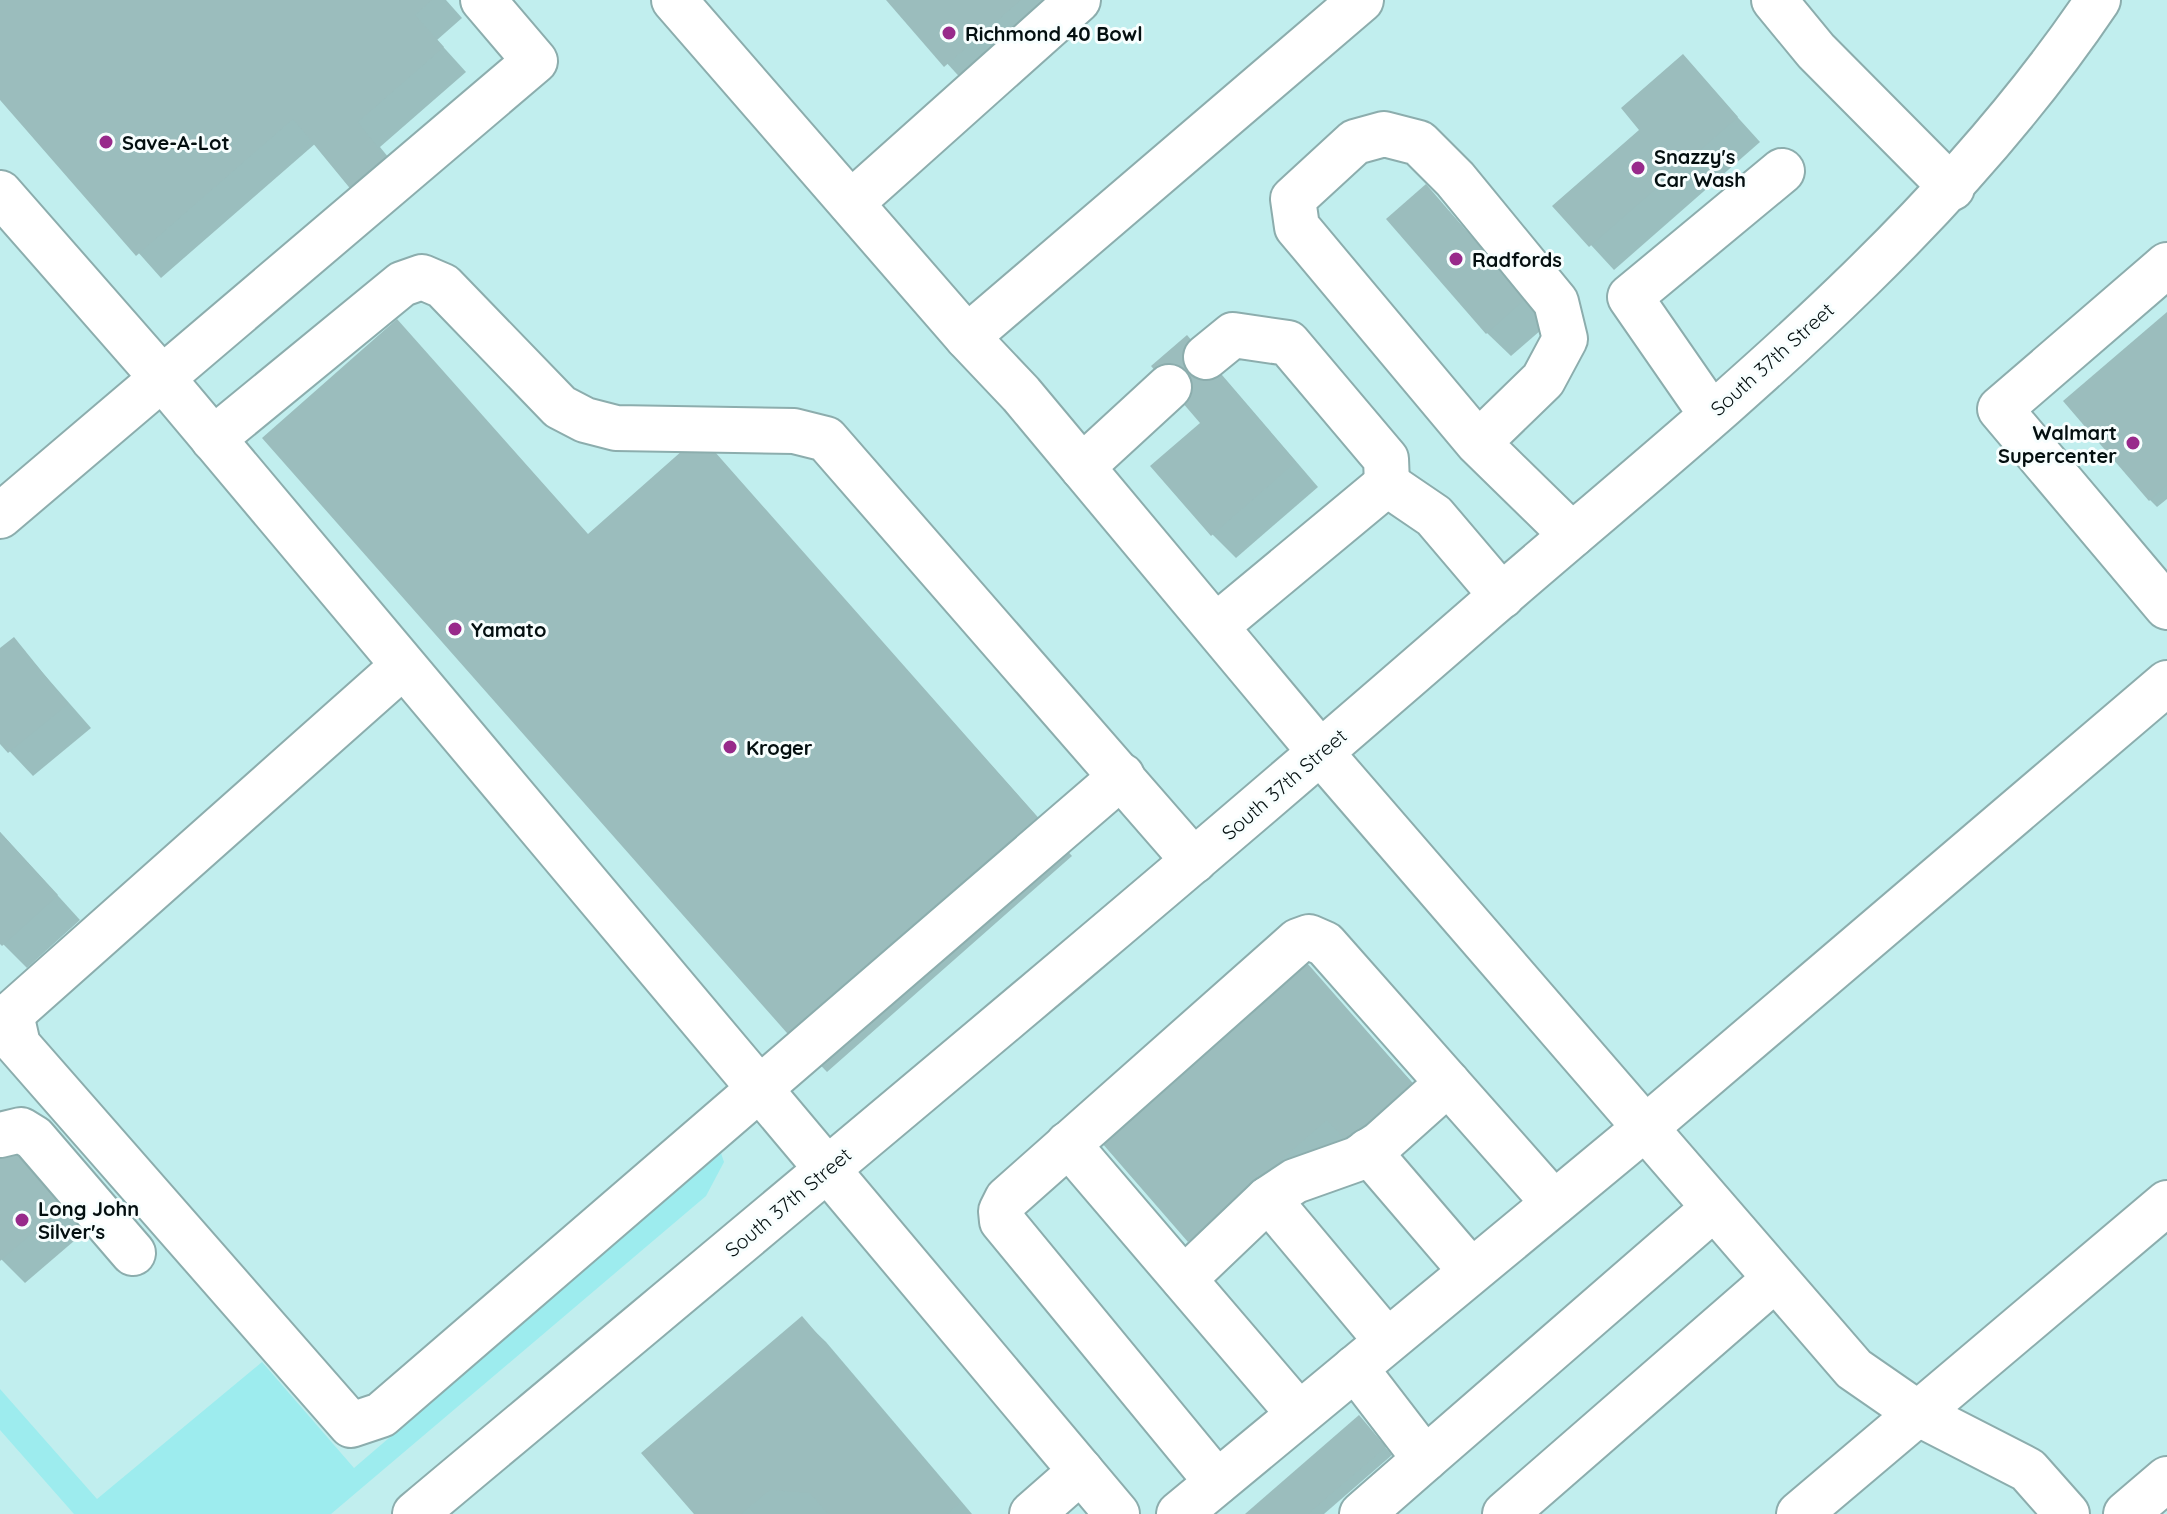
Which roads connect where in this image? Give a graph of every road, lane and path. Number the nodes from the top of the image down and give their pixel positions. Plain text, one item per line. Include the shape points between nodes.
1 (483, 0) edge
2 (674, 0) edge
3 (1078, 0) edge
4 (1361, 0) edge
5 (1774, 0) edge
6 (2098, 0) edge
7 (1782, 171) dead end
8 (1952, 188) junction
9 (0, 193) edge
10 (851, 203) junction
11 (2167, 265) edge
12 (967, 337) junction
13 (1206, 357) dead end
14 (163, 379) junction
15 (1169, 387) dead end
16 (1711, 414) junction
17 (213, 439) junction
18 (1478, 443) junction
19 (1082, 467) junction
20 (1387, 484) junction
21 (0, 516) edge
22 (1572, 535) junction
23 (1502, 596) junction
24 (2167, 607) edge
25 (1216, 626) junction
26 (403, 666) junction
27 (2167, 683) edge
28 (1321, 753) junction
29 (1122, 776) junction
30 (1194, 861) junction
31 (5, 1019) edge
32 (1448, 1083) junction
33 (759, 1091) junction
34 (1645, 1128) junction
35 (0, 1135) edge
36 (1068, 1144) junction
37 (1368, 1151) junction
38 (826, 1170) junction
39 (1268, 1199) junction
40 (1554, 1203) junction
41 (2167, 1203) edge
42 (1714, 1208) junction
43 (133, 1253) dead end
44 (1471, 1271) junction
45 (1184, 1279) junction
46 (1775, 1279) junction
47 (1371, 1355) junction
48 (1299, 1414) junction
49 (1919, 1414) junction
50 (1425, 1459) junction
51 (1081, 1471) junction
52 (2167, 1479) edge
53 (1217, 1482) junction
54 (415, 1514) edge
55 (1032, 1514) edge
56 (1117, 1514) edge
57 (1179, 1514) edge
58 (1362, 1514) edge
59 (1505, 1514) edge
60 (1799, 1514) edge
61 (2067, 1514) edge
62 (2126, 1514) edge

1 - 14 street via 535,61
2 - 10 street
3 - 10 street
4 - 12 street
5 - 8 street via 1816,51
6 - 8 street, South 37th Street
7 - 16 street via 1630,297
8 - 16 street, South 37th Street via 1794,342
9 - 14 street
10 - 12 street
11 - 24 street via 2000,409
12 - 19 street
13 - 20 street via 1233,335 1288,343 1386,459
14 - 17 street
14 - 21 street
15 - 19 street
16 - 22 street, South 37th Street
17 - 26 street
17 - 29 street via 402,284 422,277 443,286 560,407 585,420 616,428 794,431 826,439
18 - 18 street via 1297,227 1293,199 1355,142 1384,134 1419,143 1556,302 1565,339 1543,380
18 - 22 street
19 - 25 street
20 - 23 street via 1434,516
20 - 25 street
22 - 23 street, South 37th Street
23 - 28 street, South 37th Street
25 - 28 street
26 - 31 street
26 - 33 street
27 - 34 street
28 - 30 street, South 37th Street
28 - 34 street
29 - 30 street
29 - 33 street
30 - 38 street, South 37th Street
31 - 33 street via 18,1045 351,1425 381,1415
32 - 36 street via 1325,944 1309,937 1298,941
32 - 37 street
32 - 40 street
33 - 38 street
34 - 40 street
34 - 42 street
35 - 43 street via 21,1130 34,1138
36 - 45 street
36 - 53 street via 1007,1199 1002,1221
37 - 39 street via 1295,1181
37 - 44 street
38 - 51 street
38 - 54 street, South 37th Street
39 - 45 street
39 - 47 street
40 - 44 street
41 - 49 street
42 - 46 street
42 - 50 street
44 - 47 street
45 - 48 street
46 - 49 street via 1854,1369
46 - 59 street
47 - 48 street
47 - 50 street
48 - 53 street
49 - 60 street
49 - 61 street via 2028,1470
50 - 58 street
51 - 55 street
51 - 56 street
52 - 62 street
53 - 57 street

